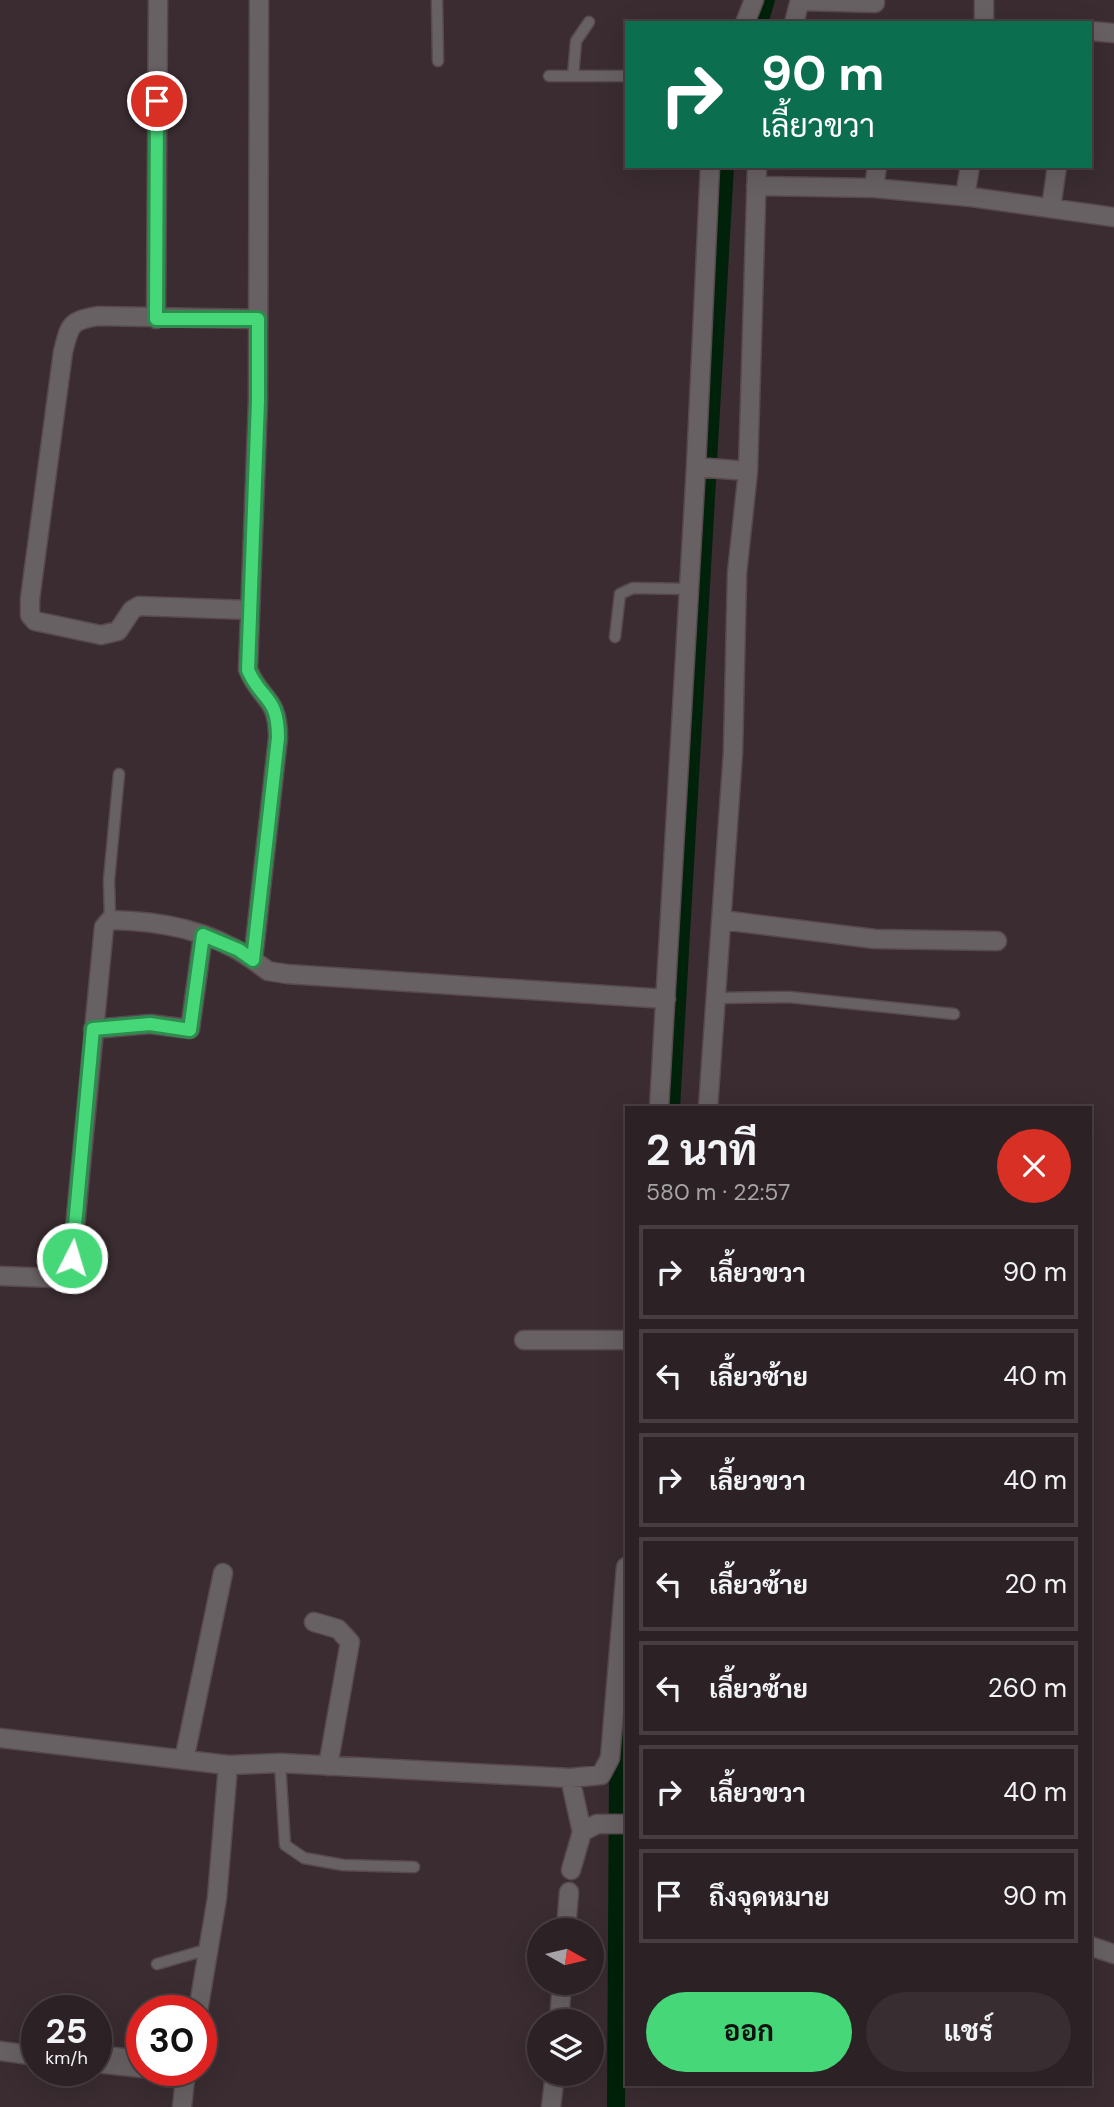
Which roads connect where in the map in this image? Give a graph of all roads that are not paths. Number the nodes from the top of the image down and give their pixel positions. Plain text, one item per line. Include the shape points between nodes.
1 (158, 0) edge
2 (259, 0) edge
3 (437, 0) edge
4 (754, 0) edge
5 (800, 0) edge
6 (984, 0) edge
7 (875, 3) dead end
8 (746, 21) edge
9 (795, 21) edge
10 (984, 21) edge
11 (589, 22) dead end
12 (1092, 31) edge
13 (1114, 33) edge
14 (438, 61) dead end
15 (549, 76) dead end
16 (573, 76) junction
17 (625, 76) edge
18 (710, 168) edge
19 (757, 168) edge
20 (877, 168) edge
21 (970, 168) edge
22 (1058, 168) edge
23 (756, 186) junction
24 (874, 188) junction
25 (965, 196) junction
26 (1051, 208) junction
27 (1114, 216) edge
28 (156, 319) junction
29 (258, 319) junction
30 (699, 467) junction
31 (745, 471) junction
32 (690, 589) junction
33 (248, 610) junction
34 (615, 637) dead end
35 (119, 774) dead end
36 (110, 920) junction
37 (722, 920) junction
38 (203, 935) junction
39 (997, 941) dead end
40 (253, 960) junction
41 (717, 998) junction
42 (666, 999) junction
43 (954, 1014) dead end
44 (93, 1029) junction
45 (659, 1106) edge
46 (708, 1106) edge
47 (0, 1276) edge
48 (524, 1340) dead end
49 (625, 1340) edge
50 (223, 1573) dead end
51 (625, 1592) edge
52 (624, 1616) edge
53 (314, 1622) dead end
54 (0, 1738) edge
55 (184, 1760) junction
56 (280, 1763) junction
57 (228, 1765) junction
58 (328, 1766) junction
59 (570, 1778) junction
60 (625, 1825) edge
61 (589, 1828) junction
62 (414, 1867) dead end
63 (571, 1870) dead end
64 (569, 1892) dead end
65 (567, 1918) edge
66 (1092, 1947) edge
67 (209, 1949) junction
68 (1114, 1954) edge
69 (157, 1964) dead end
70 (201, 1995) edge
71 (0, 2051) edge
72 (21, 2054) edge
73 (184, 2086) edge
74 (554, 2086) edge
75 (182, 2107) edge
76 (551, 2107) edge

1 - 28 street
2 - 29 street
3 - 14 lane
4 - 8 street
5 - 7 street
5 - 9 street
6 - 10 street
11 - 16 lane via 576,41
12 - 13 street
15 - 16 lane
16 - 17 lane
18 - 30 street
19 - 23 street
20 - 24 street
21 - 25 street
22 - 26 street
23 - 24 street
23 - 31 street
24 - 25 street
25 - 26 street
26 - 27 street
28 - 29 street
28 - 33 street via 98,316 77,320 70,327 30,615 34,621 109,635 139,606
29 - 33 street
30 - 31 street
30 - 32 street
31 - 37 street
32 - 34 lane via 633,588 620,594
32 - 42 street
33 - 40 street via 248,670 278,715
35 - 36 lane
36 - 38 street via 172,924
36 - 44 street via 101,934
37 - 39 street via 875,939
37 - 41 street
38 - 40 street
38 - 44 street via 190,1030 150,1024
40 - 42 street via 262,969 287,974
41 - 43 lane via 789,997
41 - 46 street
42 - 45 street
44 - 47 street via 72,1258 64,1274 55,1278
48 - 49 street
50 - 55 street
51 - 52 street
52 - 59 street via 610,1758 601,1775
53 - 58 street via 338,1629 350,1642
54 - 55 street
55 - 57 street
56 - 57 street
56 - 58 street
56 - 62 lane via 285,1845 304,1858 343,1865
57 - 67 street
58 - 59 street
59 - 61 street
60 - 61 street
61 - 63 street
64 - 65 street
66 - 68 street
67 - 69 lane
67 - 70 street
71 - 72 street
73 - 75 street
74 - 76 street

